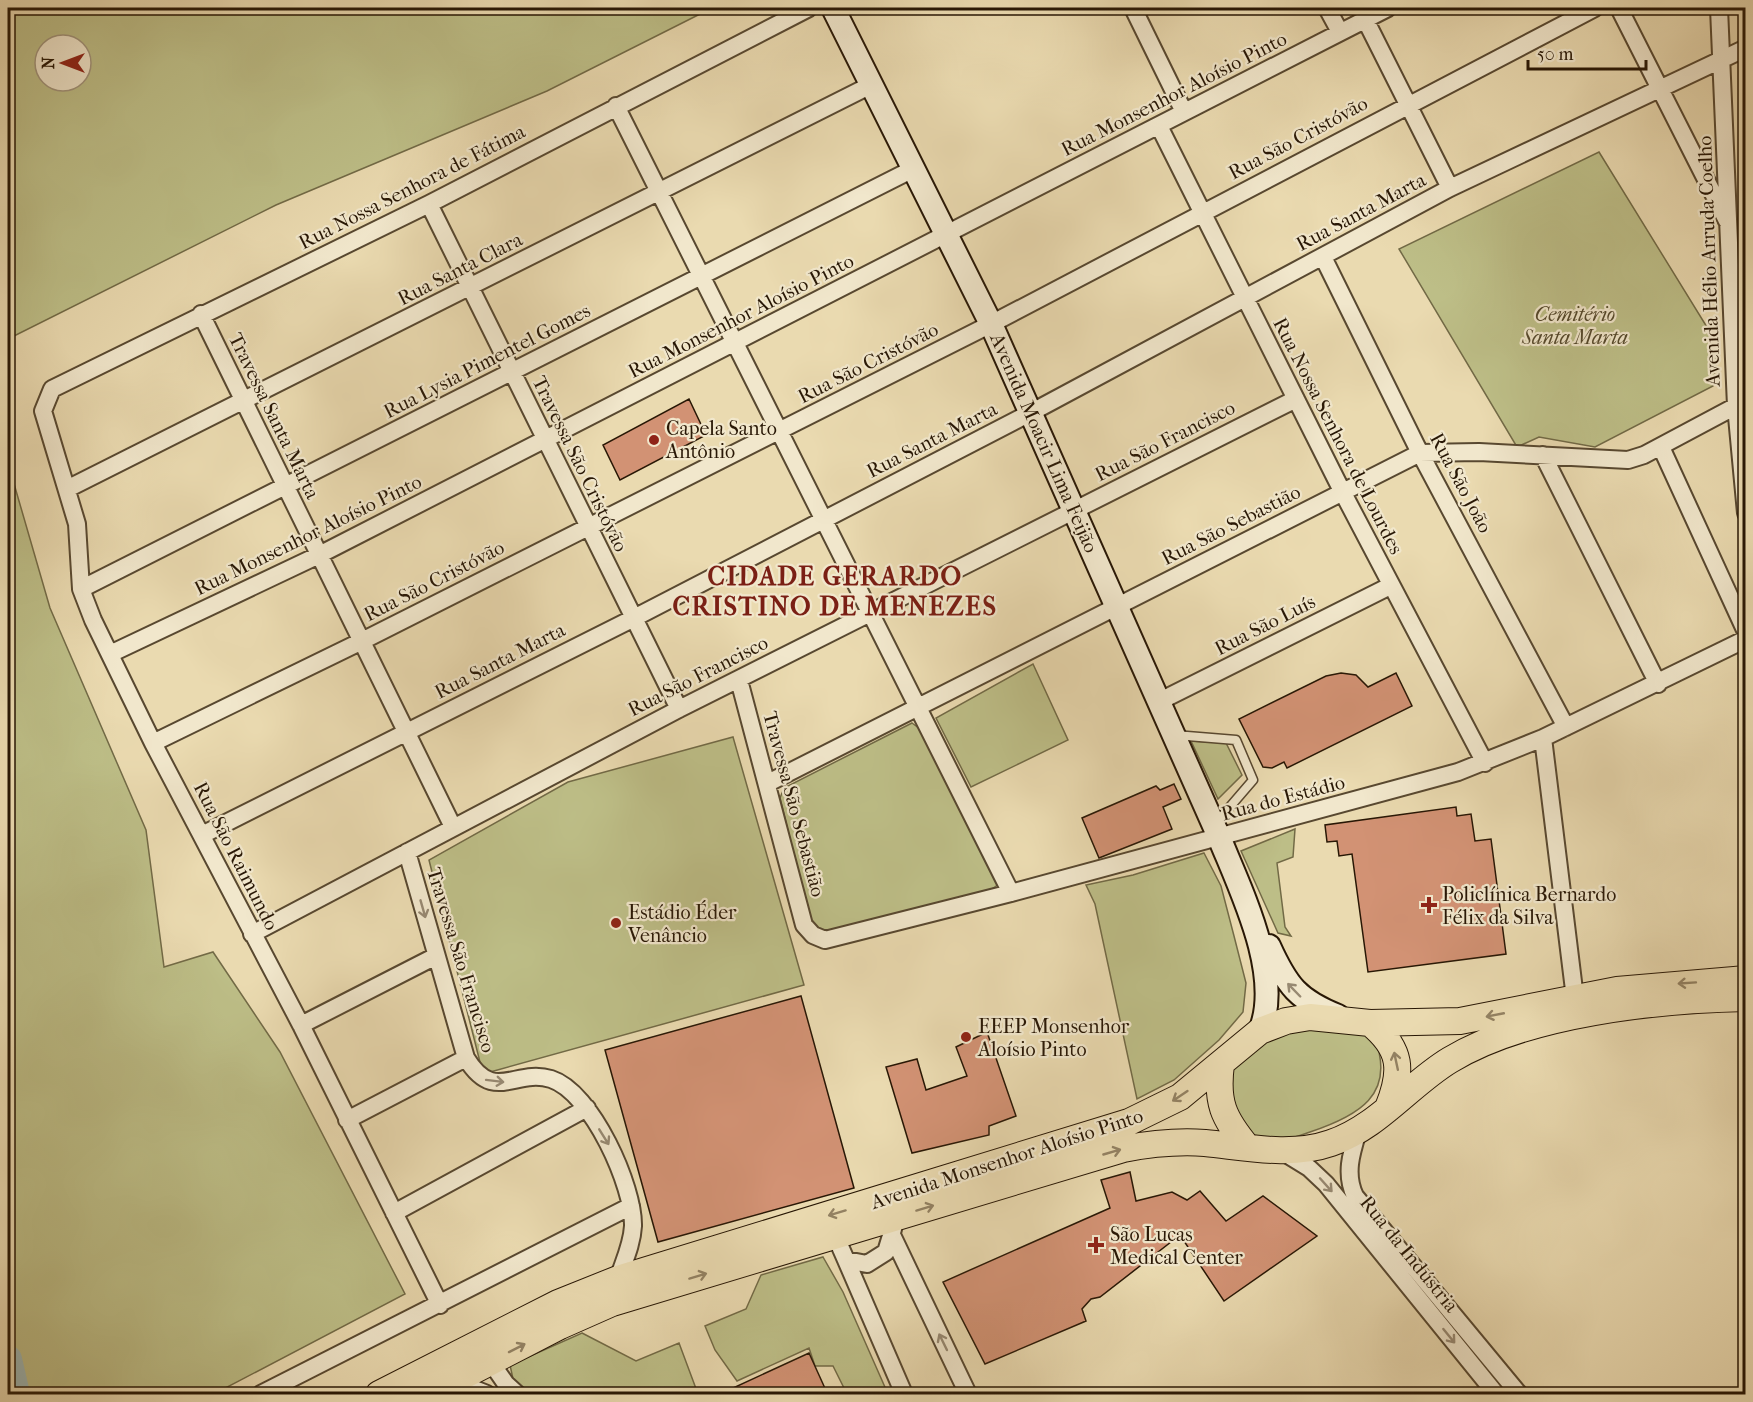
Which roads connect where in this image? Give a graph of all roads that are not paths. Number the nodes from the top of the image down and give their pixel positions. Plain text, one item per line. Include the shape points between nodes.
1 (809, 8) edge
2 (833, 8) edge
3 (1133, 8) edge
4 (1327, 8) edge
5 (1388, 8) edge
6 (1594, 8) edge
7 (1619, 8) edge
8 (1719, 8) edge
9 (1365, 19) junction
10 (1340, 32) junction
11 (1746, 48) edge
12 (1724, 59) junction
13 (871, 84) junction
14 (1660, 88) junction
15 (1407, 104) junction
16 (616, 106) junction
17 (1184, 112) junction
18 (1159, 126) junction
19 (913, 169) junction
20 (1450, 188) junction
21 (659, 191) junction
22 (429, 204) junction
23 (1203, 212) junction
24 (1729, 225) junction
25 (946, 235) junction
26 (1323, 257) junction
27 (703, 277) junction
28 (471, 288) junction
29 (1244, 297) junction
30 (201, 314) junction
31 (990, 324) junction
32 (736, 343) junction
33 (511, 372) junction
34 (1296, 399) junction
35 (243, 400) junction
36 (1736, 406) junction
37 (43, 411) joint
38 (1032, 412) junction
39 (780, 431) junction
40 (545, 440) junction
41 (1661, 447) junction
42 (1420, 453) junction
43 (1543, 455) junction
44 (1744, 475) edge
45 (285, 486) junction
46 (67, 489) junction
47 (1342, 491) junction
48 (1075, 509) junction
49 (1746, 513) edge
50 (823, 519) junction
51 (588, 527) junction
52 (319, 555) junction
53 (1390, 586) junction
54 (81, 589) junction
55 (1118, 606) junction
56 (871, 613) junction
57 (634, 618) junction
58 (1746, 632) edge
59 (1746, 639) edge
60 (362, 641) junction
61 (110, 654) junction
62 (739, 680) junction
63 (1658, 684) junction
64 (1160, 701) junction
65 (920, 707) junction
66 (679, 708) junction
67 (1566, 727) junction
68 (404, 733) junction
69 (1174, 735) junction
70 (1543, 738) junction
71 (153, 743) junction
72 (1485, 763) junction
73 (768, 783) junction
74 (453, 827) junction
75 (1217, 831) junction
76 (202, 835) junction
77 (407, 852) junction
78 (1239, 886) junction
79 (1011, 893) junction
80 (252, 934) junction
81 (813, 936) joint
82 (436, 956) junction
83 (1746, 979) edge
84 (1575, 998) junction
85 (1746, 998) edge
86 (1344, 1018) junction
87 (1370, 1023) junction
88 (301, 1025) junction
89 (1260, 1031) junction
90 (466, 1058) junction
91 (1221, 1064) junction
92 (587, 1108) junction
93 (1388, 1108) junction
94 (347, 1120) junction
95 (1359, 1128) junction
96 (1248, 1148) junction
97 (1279, 1150) junction
98 (632, 1206) junction
99 (394, 1213) junction
100 (894, 1226) junction
101 (835, 1234) junction
102 (846, 1260) junction
103 (618, 1279) junction
104 (440, 1305) junction
105 (490, 1361) junction
106 (454, 1381) junction
107 (261, 1395) edge
108 (379, 1395) edge
109 (428, 1395) edge
110 (487, 1395) edge
111 (517, 1395) edge
112 (904, 1395) edge
113 (968, 1395) edge
114 (1496, 1395) edge
115 (1519, 1395) edge

1 - 16 street, Rua Nossa Senhora de Fátima
2 - 13 main road, Avenida Moacir Lima Feijão
3 - 17 street
4 - 10 street
5 - 9 street, Rua Monsenhor Aloísio Pinto
6 - 15 street, Rua São Cristóvão
7 - 14 street
8 - 12 street, Avenida Hélio Arruda Coelho
9 - 10 street, Rua Monsenhor Aloísio Pinto
9 - 15 street
10 - 17 street, Rua Monsenhor Aloísio Pinto
11 - 12 street, Rua Santa Marta
12 - 14 street, Rua Santa Marta
12 - 24 street, Avenida Hélio Arruda Coelho
13 - 19 main road, Avenida Moacir Lima Feijão
13 - 21 street, Rua Santa Clara
14 - 20 street, Rua Santa Marta
14 - 24 street
15 - 20 street
15 - 23 street, Rua São Cristóvão
16 - 21 street
16 - 22 street, Rua Nossa Senhora de Fátima
17 - 18 street, Rua Monsenhor Aloísio Pinto
18 - 23 street, Rua Nossa Senhora de Lourdes
18 - 25 street, Rua Monsenhor Aloísio Pinto
19 - 25 main road, Avenida Moacir Lima Feijão
19 - 27 street, Rua Lysia Pimentel Gomes
20 - 26 street, Rua Santa Marta
21 - 27 street
21 - 28 street, Rua Santa Clara
22 - 28 street, Travessa São Cristóvão
22 - 30 street, Rua Nossa Senhora de Fátima
23 - 29 street, Rua Nossa Senhora de Lourdes
23 - 31 street, Rua São Cristóvão
24 - 36 street, Avenida Hélio Arruda Coelho
25 - 31 main road, Avenida Moacir Lima Feijão
25 - 32 street, Rua Monsenhor Aloísio Pinto
26 - 29 street, Rua Santa Marta
26 - 42 street, Rua São João
27 - 32 street
27 - 33 street, Rua Lysia Pimentel Gomes
28 - 33 street, Travessa São Cristóvão
28 - 35 street, Rua Santa Clara
29 - 34 street, Rua Nossa Senhora de Lourdes
29 - 38 street, Rua Santa Marta
30 - 35 street, Travessa Santa Marta
30 - 37 street, Rua Nossa Senhora de Fátima via 52,389
31 - 38 main road, Avenida Moacir Lima Feijão
31 - 39 street, Rua São Cristóvão
32 - 39 street
32 - 40 street, Rua Monsenhor Aloísio Pinto
33 - 40 street, Travessa São Cristóvão
33 - 45 street, Rua Lysia Pimentel Gomes
34 - 47 street, Rua Nossa Senhora de Lourdes
34 - 48 street, Rua São Francisco
35 - 45 street, Travessa Santa Marta
35 - 46 street, Rua Santa Clara
36 - 41 street, Rua São Sebastião
36 - 44 street, Avenida Hélio Arruda Coelho
37 - 46 street, Rua São Raimundo
38 - 48 main road, Avenida Moacir Lima Feijão
38 - 50 street, Rua Santa Marta
39 - 50 street
39 - 51 street, Rua São Cristóvão
40 - 51 street, Travessa São Cristóvão
40 - 52 street, Rua Monsenhor Aloísio Pinto
41 - 43 street, Rua São Sebastião via 1628,460
41 - 58 street
42 - 43 street, Rua São Sebastião
42 - 47 street, Rua São Sebastião
42 - 67 street, Rua São João
43 - 63 street
44 - 49 street, Avenida Hélio Arruda Coelho
45 - 52 street, Travessa Santa Marta
45 - 54 street, Rua Lysia Pimentel Gomes
46 - 54 street, Rua São Raimundo via 79,537
47 - 53 street, Rua Nossa Senhora de Lourdes
47 - 55 street, Rua São Sebastião
48 - 55 main road, Avenida Moacir Lima Feijão
48 - 56 street, Rua São Francisco
50 - 56 street
50 - 57 street, Rua Santa Marta
51 - 57 street, Travessa São Cristóvão
51 - 60 street, Rua São Cristóvão
52 - 60 street, Travessa Santa Marta
52 - 61 street, Rua Monsenhor Aloísio Pinto
53 - 64 street, Rua São Luís
53 - 72 street, Rua Nossa Senhora de Lourdes
54 - 61 street, Rua São Raimundo
55 - 64 main road, Avenida Moacir Lima Feijão
55 - 65 street, Rua São Sebastião
56 - 62 street, Rua São Francisco
56 - 65 street
57 - 66 street, Travessa São Cristóvão
57 - 68 street, Rua Santa Marta
59 - 63 street, Rua do Estádio
60 - 68 street, Travessa Santa Marta
60 - 71 street, Rua São Cristóvão
61 - 71 street, Rua São Raimundo
62 - 66 street, Rua São Francisco
62 - 73 street, Travessa São Sebastião
63 - 67 street, Rua do Estádio
64 - 69 main road, Avenida Moacir Lima Feijão
65 - 73 street, Rua São Sebastião
65 - 79 street
66 - 74 street, Rua São Francisco
67 - 70 street, Rua do Estádio
68 - 74 street, Travessa Santa Marta
68 - 76 street, Rua Santa Marta
69 - 75 main road, Avenida Moacir Lima Feijão
69 - 75 lane via 1236,740 1253,780
70 - 72 street, Rua do Estádio
70 - 84 street
71 - 76 street, Rua São Raimundo
72 - 75 street, Rua do Estádio
73 - 81 street, Travessa São Sebastião via 804,926
74 - 77 street, Rua São Francisco
75 - 78 main road, Avenida Moacir Lima Feijão
75 - 79 street, Rua do Estádio
76 - 80 street, Rua São Raimundo
77 - 80 street, Rua São Francisco
77 -> 82 street, Travessa São Francisco
86 -> 78 main road via 1298,996 1286,982
78 - 89 main road via 1269,987 1266,1017
79 - 81 street, Rua do Estádio via 825,940
80 - 88 street, Rua São Raimundo
82 - 88 street
82 - 90 street, Travessa São Francisco
83 -> 84 main road, Avenida Monsenhor Aloísio Pinto via 1628,988
84 -> 87 main road, Avenida Monsenhor Aloísio Pinto via 1460,1021
85 - 93 main road, Avenida Monsenhor Aloísio Pinto via 1633,1007 1498,1036 1448,1061
86 - 87 main road, Avenida Monsenhor Aloísio Pinto
86 - 89 main road, Avenida Monsenhor Aloísio Pinto via 1310,1017
93 -> 87 main road via 1399,1069 1387,1039
88 - 94 street, Rua São Raimundo
89 - 91 main road, Avenida Monsenhor Aloísio Pinto
90 -> 92 street, Travessa São Francisco via 475,1073 496,1083 552,1079
90 - 94 street
91 - 96 main road via 1221,1106
91 -> 103 main road, Avenida Monsenhor Aloísio Pinto via 1160,1109 1103,1132
92 -> 98 street via 611,1148
92 - 99 street
93 - 95 main road, Avenida Monsenhor Aloísio Pinto
94 - 99 street, Rua São Raimundo
95 - 97 main road, Avenida Monsenhor Aloísio Pinto via 1331,1143
95 - 115 street, Rua da Indústria via 1349,1169 1355,1196
96 - 97 main road, Avenida Monsenhor Aloísio Pinto
100 -> 96 main road, Avenida Monsenhor Aloísio Pinto via 1123,1149 1203,1143
97 -> 114 street, Rua da Indústria via 1304,1164 1326,1184
98 - 103 street via 632,1242
98 - 104 street
99 - 104 street, Rua São Raimundo
100 - 101 main road, Avenida Monsenhor Aloísio Pinto
100 - 102 street via 886,1252 873,1262
113 -> 100 street
101 - 102 street
105 -> 101 main road, Avenida Monsenhor Aloísio Pinto via 612,1303
102 - 112 street
103 - 108 main road, Avenida Monsenhor Aloísio Pinto via 558,1303
104 - 107 street
105 - 106 main road, Avenida Monsenhor Aloísio Pinto
105 - 111 street
106 - 109 main road, Avenida Monsenhor Aloísio Pinto
106 - 110 street

